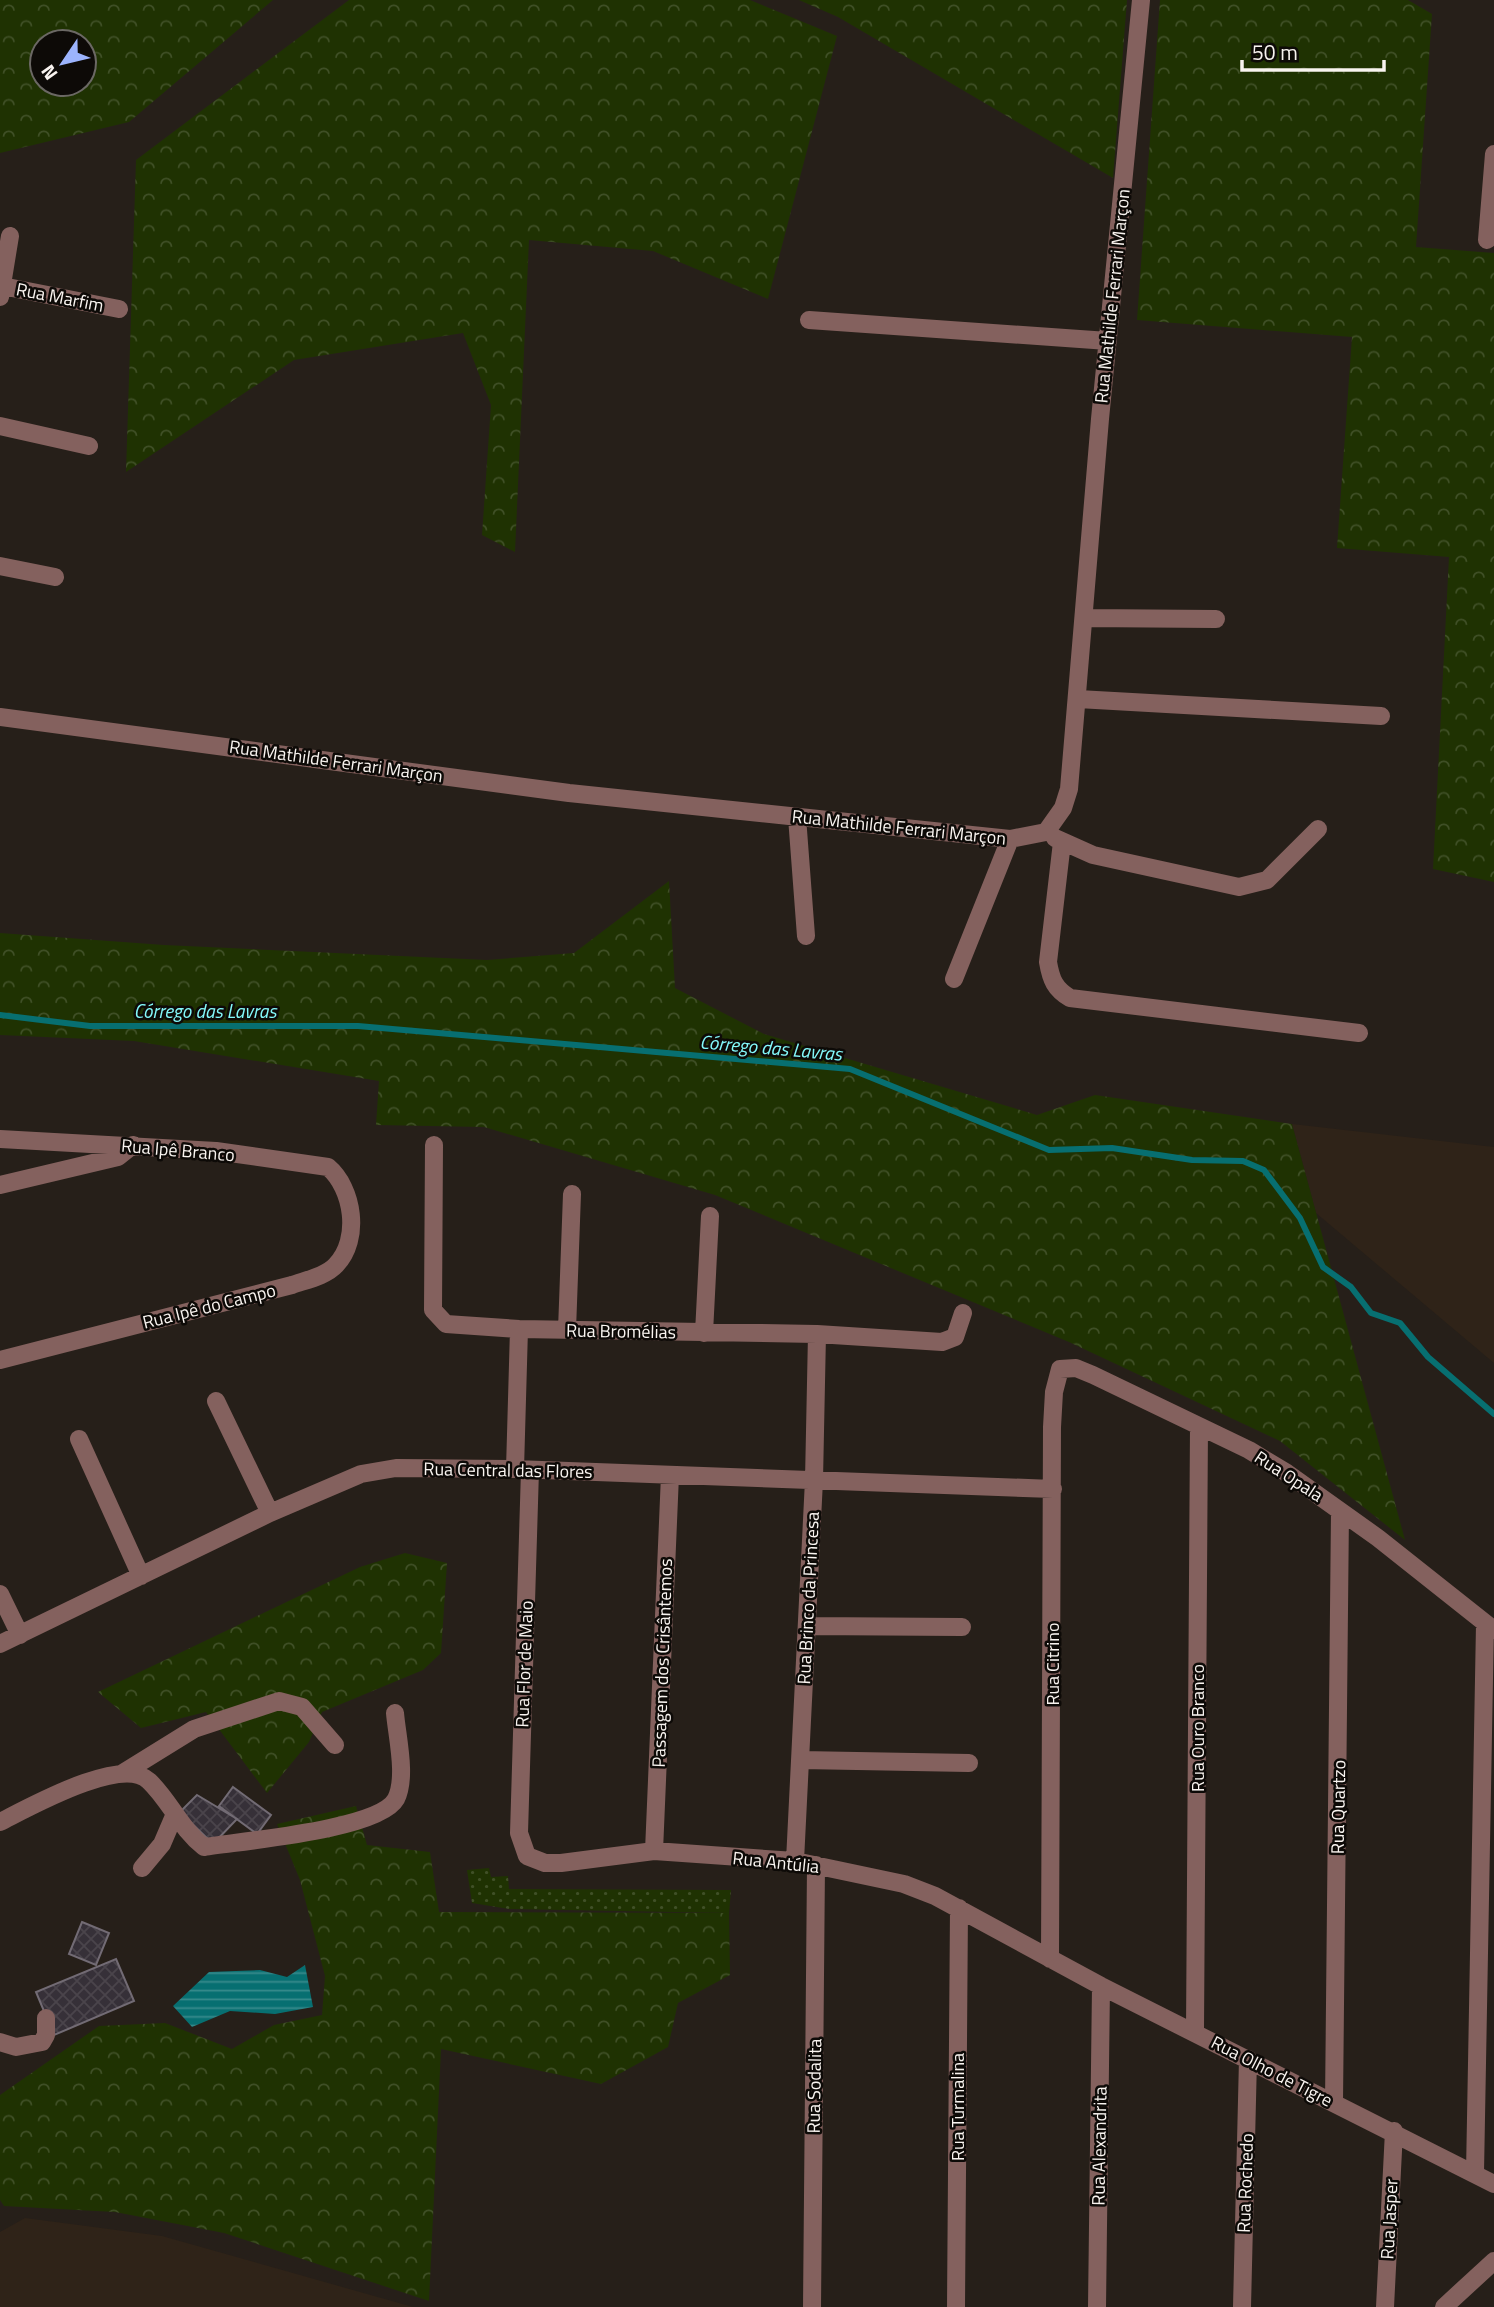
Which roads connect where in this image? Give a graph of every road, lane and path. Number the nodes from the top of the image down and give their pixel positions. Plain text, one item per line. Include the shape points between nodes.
1 (1141, 0) edge
2 (1494, 154) edge
3 (10, 236) dead end
4 (1487, 240) dead end
5 (1, 291) edge
6 (119, 309) dead end
7 (808, 320) dead end
8 (1108, 341) junction
9 (0, 426) edge
10 (89, 446) dead end
11 (0, 566) edge
12 (55, 577) dead end
13 (1084, 618) junction
14 (1216, 619) dead end
15 (1077, 699) junction
16 (1381, 716) dead end
17 (0, 717) edge
18 (797, 817) junction
19 (1318, 829) dead end
20 (1046, 832) junction
21 (1010, 839) junction
22 (1062, 842) junction
23 (806, 936) dead end
24 (954, 979) dead end
25 (1359, 1033) dead end
26 (0, 1139) edge
27 (133, 1145) junction
28 (434, 1145) dead end
29 (0, 1185) edge
30 (346, 1188) joint
31 (572, 1194) dead end
32 (710, 1216) dead end
33 (963, 1313) dead end
34 (519, 1329) junction
35 (567, 1330) junction
36 (704, 1333) junction
37 (817, 1334) junction
38 (0, 1360) edge
39 (1060, 1369) joint
40 (216, 1401) dead end
41 (1199, 1426) junction
42 (79, 1439) dead end
43 (523, 1470) junction
44 (670, 1475) junction
45 (814, 1480) junction
46 (1054, 1489) junction
47 (1340, 1511) junction
48 (270, 1513) junction
49 (141, 1576) junction
50 (0, 1594) edge
51 (807, 1626) junction
52 (962, 1627) dead end
53 (1489, 1627) edge
54 (20, 1635) junction
55 (0, 1644) edge
56 (395, 1713) dead end
57 (335, 1745) dead end
58 (801, 1760) junction
59 (969, 1763) dead end
60 (123, 1773) junction
61 (174, 1816) junction
62 (0, 1822) edge
63 (654, 1851) junction
64 (527, 1856) joint
65 (795, 1861) junction
66 (816, 1865) junction
67 (142, 1868) dead end
68 (959, 1908) junction
69 (1050, 1959) junction
70 (1101, 1986) junction
71 (46, 2018) dead end
72 (1195, 2031) junction
73 (0, 2042) edge
74 (1248, 2059) junction
75 (1335, 2103) junction
76 (1394, 2131) junction
77 (1475, 2174) junction
78 (1494, 2184) edge
79 (1494, 2261) edge
80 (812, 2307) edge
81 (956, 2307) edge
82 (1097, 2307) edge
83 (1242, 2307) edge
84 (1385, 2307) edge
85 (1444, 2307) edge

1 - 8 street, Rua Mathilde Ferrari Marçon
2 - 4 street
3 - 5 street
5 - 6 street, Rua Marfim
7 - 8 street
8 - 13 street, Rua Mathilde Ferrari Marçon
9 - 10 street
11 - 12 street
13 - 14 street
13 - 15 street, Rua Mathilde Ferrari Marçon
15 - 16 street
15 - 20 street, Rua Mathilde Ferrari Marçon via 1069,789 1063,808
17 - 18 street, Rua Mathilde Ferrari Marçon via 569,793
18 - 21 street, Rua Mathilde Ferrari Marçon
18 - 23 street
19 - 22 street via 1267,880 1238,887 1093,855
20 - 21 street, Rua Mathilde Ferrari Marçon
20 - 22 street
21 - 24 street
22 - 25 street via 1048,962 1058,990 1070,998
26 - 27 street, Rua Ipê Branco
27 - 29 street via 118,1157
27 - 30 street, Rua Ipê Branco via 311,1163 328,1167
28 - 34 street, Rua Bromélias via 433,1310 455,1327
30 - 38 street, Rua Ipê do Campo via 349,1239 342,1258 322,1274
31 - 35 street
32 - 36 street
33 - 37 street, Rua Bromélias via 955,1337 942,1342
34 - 35 street, Rua Bromélias
34 - 43 street, Rua Flor de Maio
35 - 36 street, Rua Bromélias
36 - 37 street, Rua Bromélias
37 - 45 street, Rua Brinco da Princesa
39 - 41 street, Rua Opala via 1076,1368
39 - 46 street, Rua Citrino via 1054,1392
40 - 48 street
41 - 47 street, Rua Opala via 1249,1450
41 - 72 street, Rua Ouro Branco
42 - 49 street
43 - 44 street, Rua Central das Flores
43 - 48 street, Rua Central das Flores via 396,1468 362,1474
43 - 64 street, Rua Flor de Maio via 519,1833
44 - 45 street, Rua Central das Flores
44 - 63 street, Passagem dos Crisântemos
45 - 46 street, Rua Central das Flores
45 - 51 street, Rua Brinco da Princesa
46 - 69 street, Rua Citrino
47 - 53 street, Rua Opala
47 - 75 street, Rua Quartzo
48 - 49 street, Rua Central das Flores
49 - 54 street, Rua Central das Flores
50 - 54 street
51 - 52 street
51 - 58 street, Rua Brinco da Princesa
53 - 77 street
54 - 55 street, Rua Central das Flores
56 - 61 street via 400,1775 396,1798 383,1813 335,1827 204,1847
57 - 60 street via 302,1707 279,1702 194,1729
58 - 59 street
58 - 65 street, Rua Brinco da Princesa
60 - 61 street via 143,1776
60 - 62 street via 105,1775
61 - 67 street via 162,1844
63 - 64 street, Rua Antúlia via 561,1863
63 - 65 street, Rua Antúlia
65 - 66 street, Rua Antúlia
66 - 68 street, Rua Antúlia via 904,1884
66 - 80 street, Rua Sodalita
68 - 69 street, Rua Antúlia
68 - 81 street, Rua Turmalina
69 - 70 street, Rua Olho de Tigre
70 - 72 street, Rua Olho de Tigre
70 - 82 street, Rua Alexandrita
71 - 73 street via 42,2042 16,2048
72 - 74 street, Rua Olho de Tigre
74 - 75 street, Rua Olho de Tigre
74 - 83 street, Rua Rochedo
75 - 76 street, Rua Olho de Tigre
76 - 77 street, Rua Olho de Tigre
76 - 84 street, Rua Jasper
77 - 78 street, Rua Olho de Tigre
79 - 85 street

